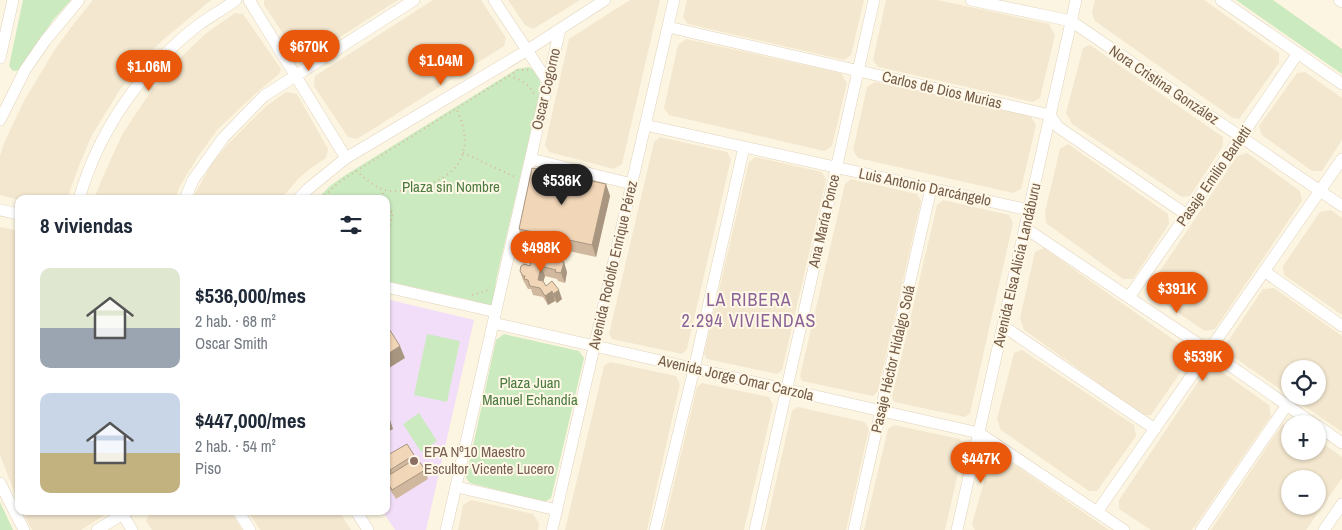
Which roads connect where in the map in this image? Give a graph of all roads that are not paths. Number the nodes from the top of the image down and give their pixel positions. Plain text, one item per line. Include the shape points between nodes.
1 (13, 0) edge
2 (79, 0) edge
3 (236, 0) edge
4 (249, 0) edge
5 (414, 0) edge
6 (494, 0) edge
7 (605, 0) edge
8 (674, 0) edge
9 (874, 0) edge
10 (973, 0) edge
11 (1076, 0) edge
12 (1221, 0) edge
13 (1339, 0) edge
14 (1342, 2) edge
15 (1071, 21) junction
16 (668, 27) junction
17 (560, 29) junction
18 (526, 51) junction
19 (1298, 53) junction
20 (0, 58) edge
21 (858, 72) junction
22 (296, 75) junction
23 (548, 82) junction
24 (1342, 84) edge
25 (1050, 115) junction
26 (0, 120) edge
27 (645, 125) junction
28 (1241, 137) junction
29 (744, 147) junction
30 (346, 158) junction
31 (530, 159) junction
32 (1342, 159) edge
33 (836, 168) junction
34 (632, 184) junction
35 (931, 188) junction
36 (1320, 191) junction
37 (80, 195) edge
38 (187, 195) edge
39 (302, 195) edge
40 (1342, 206) edge
41 (0, 210) edge
42 (1029, 210) junction
43 (15, 213) edge
44 (1187, 215) junction
45 (1025, 228) junction
46 (1264, 271) junction
47 (390, 287) edge
48 (1129, 297) junction
49 (495, 317) junction
50 (1003, 326) junction
51 (1342, 326) edge
52 (594, 346) junction
53 (1209, 351) junction
54 (694, 369) junction
55 (786, 389) junction
56 (1281, 401) edge
57 (1287, 405) joint
58 (881, 411) junction
59 (1301, 415) edge
60 (1155, 429) junction
61 (1326, 432) edge
62 (979, 433) junction
63 (1342, 443) edge
64 (0, 483) edge
65 (457, 487) junction
66 (1342, 504) edge
67 (557, 510) junction
68 (15, 512) edge
69 (1097, 512) junction
70 (16, 515) edge
71 (120, 515) edge
72 (125, 515) edge
73 (241, 515) edge
74 (359, 515) edge
75 (24, 530) edge
76 (97, 530) edge
77 (132, 530) edge
78 (250, 530) edge
79 (368, 530) edge
80 (446, 530) edge
81 (552, 530) edge
82 (655, 530) edge
83 (755, 530) edge
84 (854, 530) edge
85 (957, 530) edge
86 (1124, 530) edge
87 (1201, 530) edge
88 (1324, 530) edge

1 - 20 street
2 - 26 street via 25,70
3 - 37 street via 177,44 132,91 101,142
4 - 22 street
5 - 22 street
6 - 18 street
7 - 17 street
8 - 16 street, Avenida Rodolfo Enrique Pérez
9 - 21 street, Ana María Ponce
10 - 15 street, Nora Cristina González
11 - 15 street, Avenida Elsa Alicia Landáburu
12 - 19 street
13 - 14 street
15 - 25 street, Avenida Elsa Alicia Landáburu
15 - 28 street, Nora Cristina González
16 - 21 street, Carlos de Dios Murias
16 - 27 street, Avenida Rodolfo Enrique Pérez
17 - 18 street
17 - 23 street, Oscar Cogorno
18 - 23 street
18 - 30 street
19 - 24 street
19 - 28 street, Pasaje Emilio Barletti
21 - 25 street, Carlos de Dios Murias
21 - 33 street, Ana María Ponce
22 - 30 street
22 - 38 street via 264,96 222,138 193,180
23 - 31 street, Oscar Cogorno
25 - 42 street, Avenida Elsa Alicia Landáburu
25 - 44 street via 1058,127
27 - 29 street, Luis Antonio Darcángelo
27 - 34 street, Avenida Rodolfo Enrique Pérez
28 - 36 street, Nora Cristina González
28 - 44 street, Pasaje Emilio Barletti
29 - 33 street, Luis Antonio Darcángelo
29 - 54 street
30 - 39 street
31 - 34 street
31 - 49 street, Oscar Cogorno
32 - 36 street
33 - 35 street, Luis Antonio Darcángelo
33 - 55 street, Ana María Ponce
34 - 52 street, Avenida Rodolfo Enrique Pérez
35 - 42 street, Luis Antonio Darcángelo
35 - 58 street, Pasaje Héctor Hidalgo Solá
36 - 40 street, Nora Cristina González
36 - 46 street
41 - 43 street
42 - 45 street, Avenida Elsa Alicia Landáburu
44 - 48 street, Pasaje Emilio Barletti
45 - 48 street
45 - 50 street, Avenida Elsa Alicia Landáburu
46 - 51 street
46 - 53 street
47 - 49 street, Avenida Jorge Omar Carzola
48 - 53 street
49 - 52 street, Avenida Jorge Omar Carzola
49 - 65 street, Oscar Cogorno
50 - 60 street
50 - 62 street, Avenida Elsa Alicia Landáburu
52 - 54 street, Avenida Jorge Omar Carzola
52 - 67 street, Avenida Rodolfo Enrique Pérez
53 - 56 street
53 - 60 street
54 - 55 street, Avenida Jorge Omar Carzola
54 - 82 street
55 - 58 street, Avenida Jorge Omar Carzola
55 - 83 street, Ana María Ponce
57 - 59 street
57 - 87 street
58 - 62 street, Avenida Jorge Omar Carzola
58 - 84 street, Pasaje Héctor Hidalgo Solá
60 - 69 street
61 - 63 street
62 - 69 street
62 - 85 street, Avenida Elsa Alicia Landáburu
64 - 68 street
65 - 67 street
65 - 80 street, Oscar Cogorno
66 - 88 street
67 - 81 street, Avenida Rodolfo Enrique Pérez
69 - 86 street
70 - 75 street
71 - 76 street
72 - 77 street
73 - 78 street
74 - 79 street

